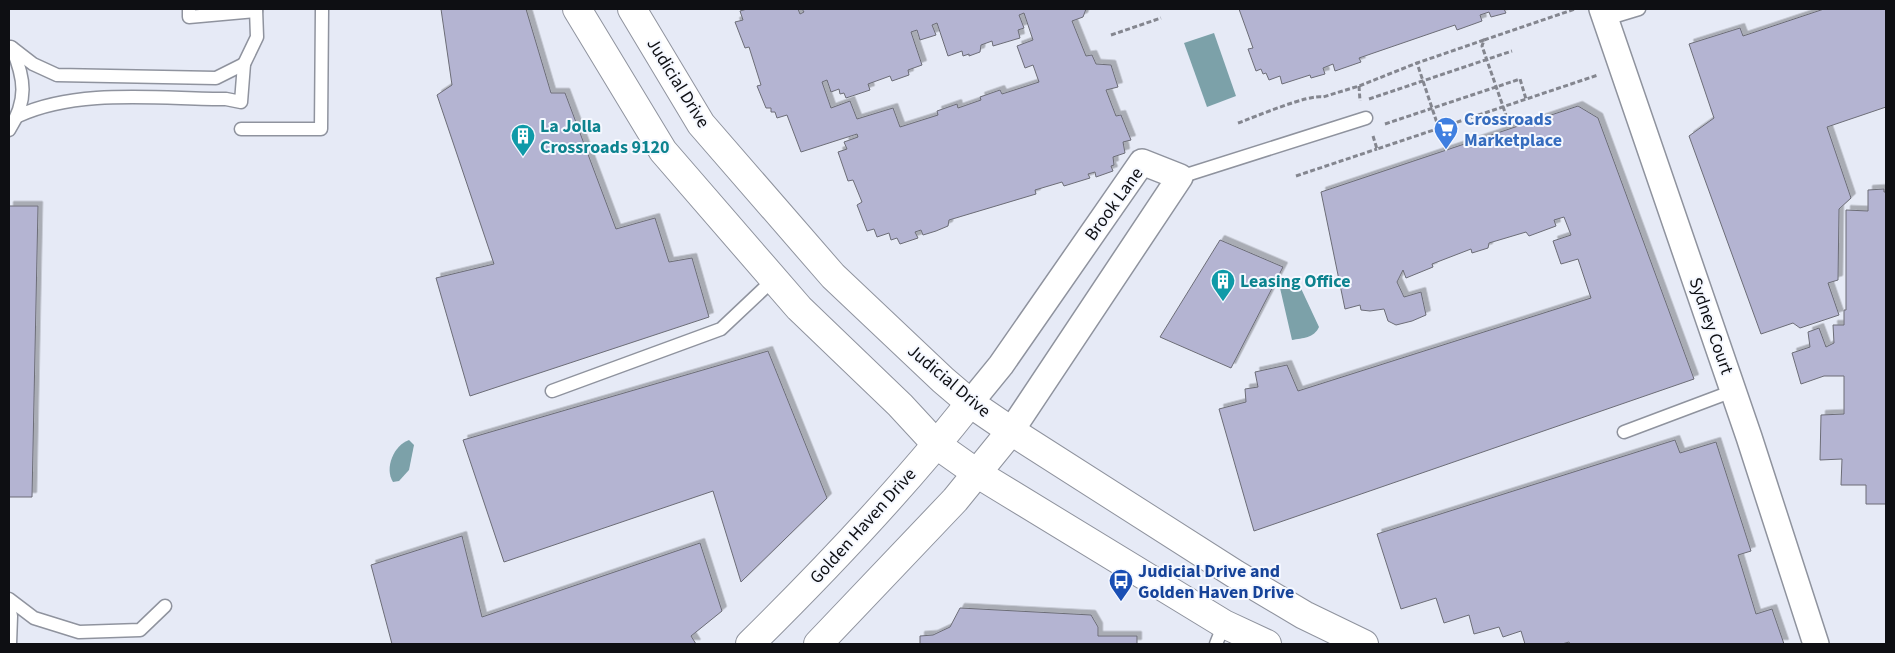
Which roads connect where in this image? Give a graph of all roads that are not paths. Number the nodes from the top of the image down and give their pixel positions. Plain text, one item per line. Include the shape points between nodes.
1 (189, 9) edge
2 (322, 9) edge
3 (577, 9) edge
4 (632, 9) edge
5 (1639, 9) edge
6 (256, 10) edge
7 (1604, 14) edge
8 (10, 45) edge
9 (244, 64) junction
10 (18, 116) junction
11 (1368, 123) road end
12 (241, 129) dead end
13 (9, 130) edge
14 (1180, 177) junction
15 (774, 279) junction
16 (552, 391) dead end
17 (1733, 391) junction
18 (970, 403) junction
19 (1011, 431) junction
20 (1624, 432) dead end
21 (938, 445) junction
22 (978, 474) junction
23 (9, 599) edge
24 (165, 606) dead end
25 (9, 607) edge
26 (1220, 634) edge
27 (10, 644) edge
28 (750, 644) edge
29 (818, 644) edge
30 (1267, 644) edge
31 (1364, 644) edge
32 (1816, 644) edge

1 - 6 lane via 189,16
2 - 12 lane via 321,130
3 - 15 street via 663,152
4 - 18 street, Judicial Drive via 701,124 832,276
5 - 7 lane
6 - 9 lane via 257,37
7 - 17 street, Sydney Court
8 - 9 lane via 33,64 57,74 216,78
8 - 10 lane via 22,71 24,90
9 - 10 lane via 241,102 226,99 80,98 40,106
10 - 13 lane
11 - 14 lane
14 - 18 street, Brook Lane via 1142,162
14 - 19 street
15 - 16 lane via 721,330
15 - 21 street via 799,308
17 - 20 lane
17 - 32 street, Sydney Court
18 - 19 street, Judicial Drive
18 - 21 street, Golden Haven Drive
19 - 22 street
19 - 31 street, Judicial Drive via 1258,588
21 - 22 street
21 - 28 street, Golden Haven Drive via 819,576
22 - 26 street
22 - 29 street
23 - 24 lane via 34,618 79,632 140,630
25 - 27 lane
26 - 30 street

